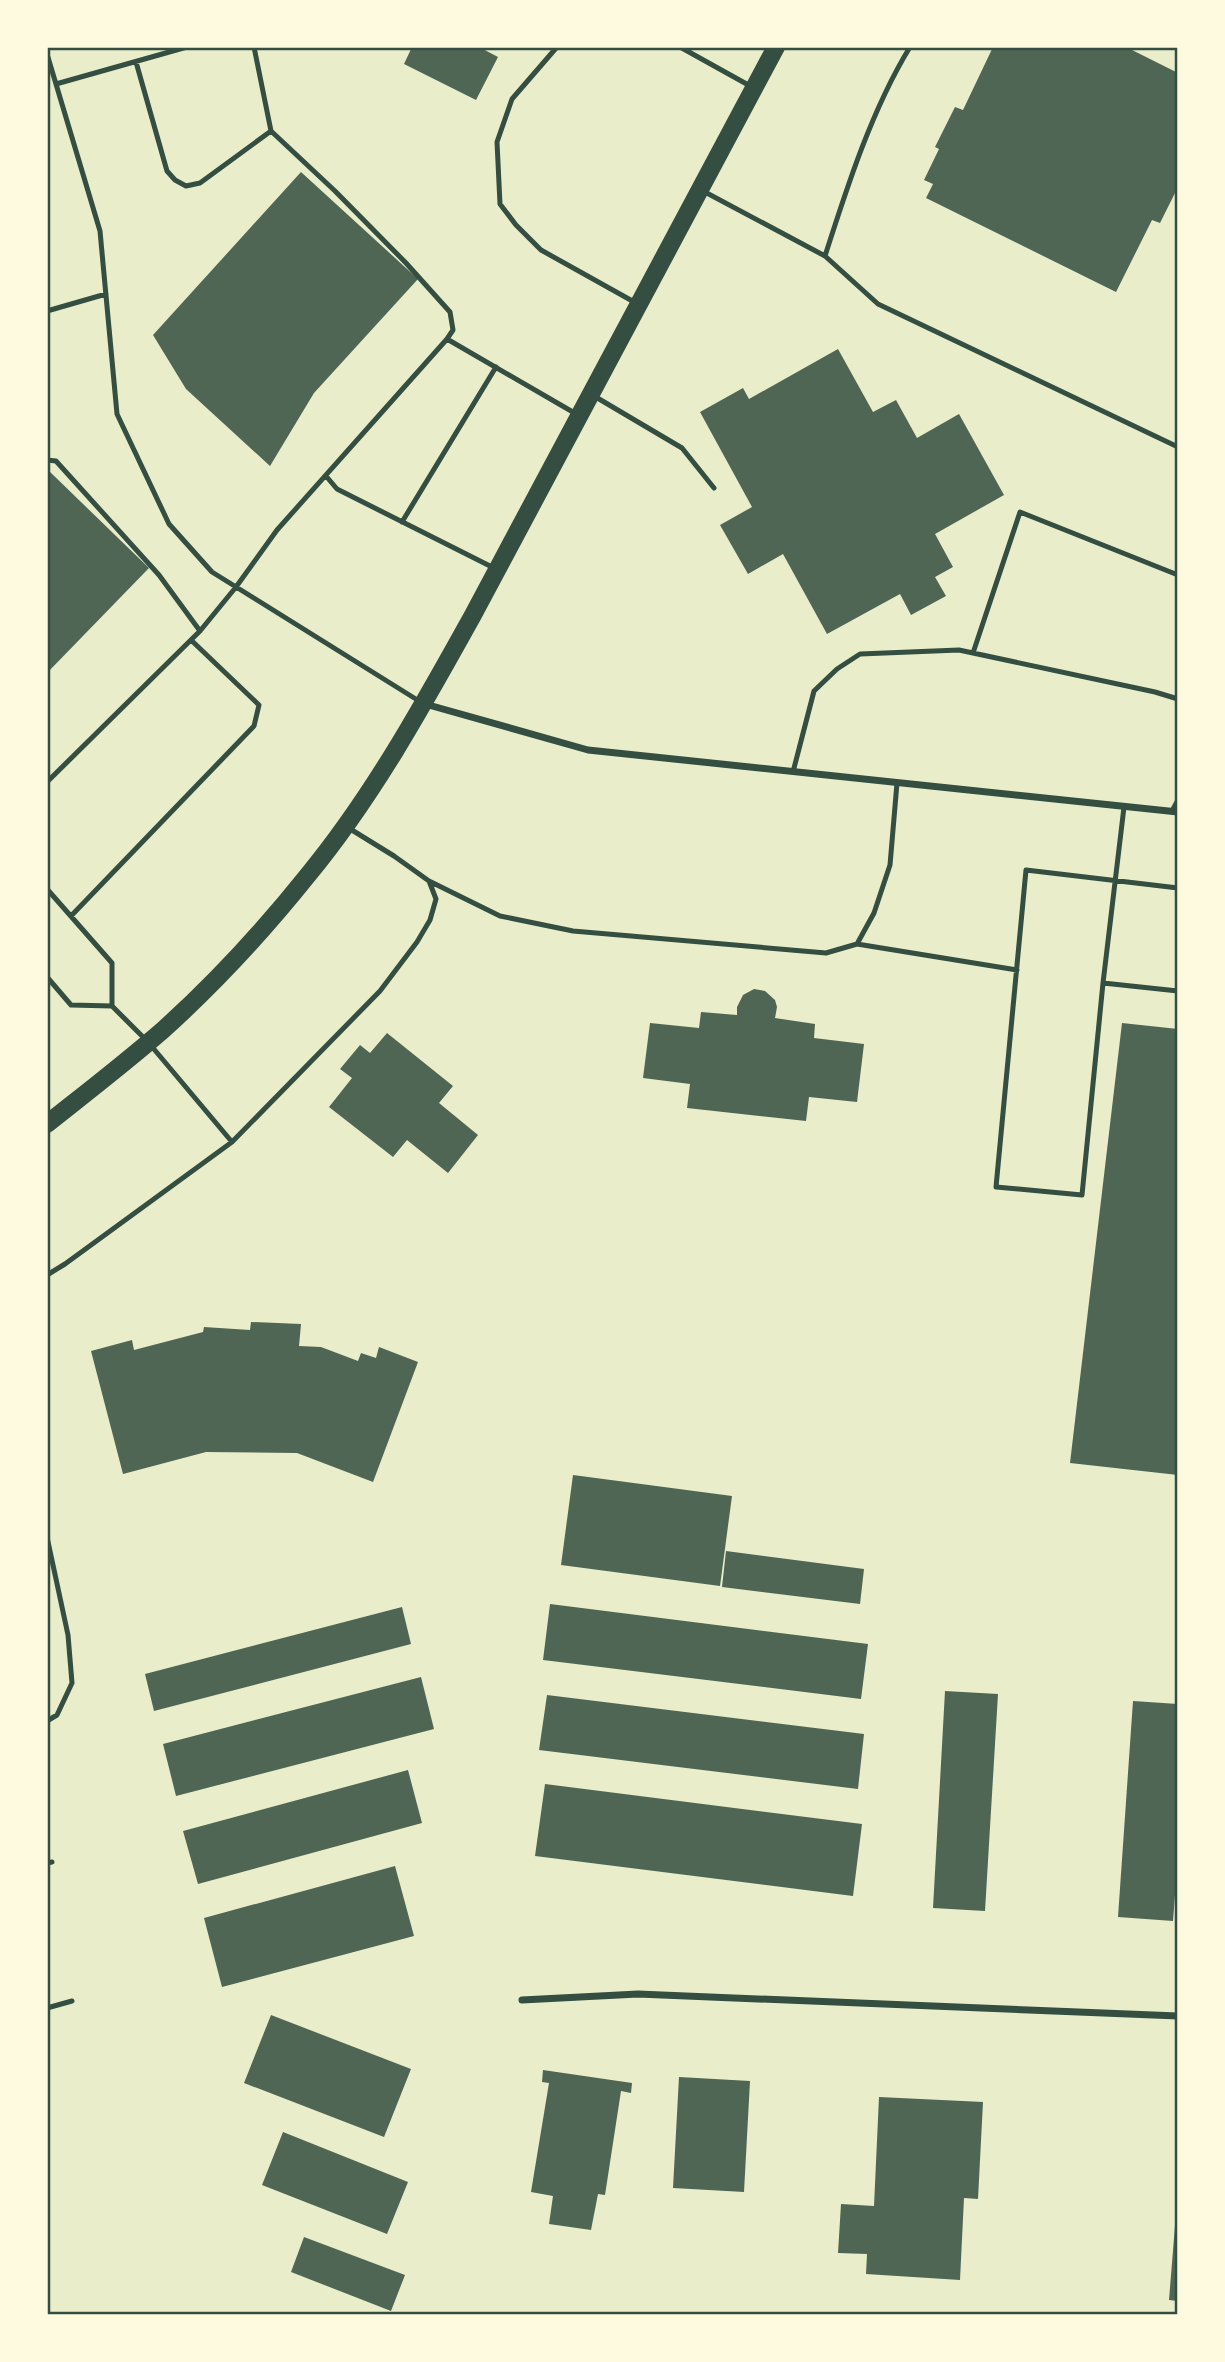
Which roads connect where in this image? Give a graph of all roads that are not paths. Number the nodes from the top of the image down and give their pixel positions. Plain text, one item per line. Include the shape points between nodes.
1 (187, 47) edge
2 (254, 47) edge
3 (557, 47) edge
4 (680, 47) edge
5 (776, 47) edge
6 (910, 47) edge
7 (47, 54) edge
8 (136, 62) junction
9 (56, 84) junction
10 (755, 88) junction
11 (271, 131) junction
12 (700, 190) junction
13 (825, 256) junction
14 (106, 294) junction
15 (639, 304) junction
16 (47, 311) edge
17 (447, 340) junction
18 (496, 367) junction
19 (591, 395) junction
20 (579, 415) junction
21 (1178, 447) edge
22 (47, 460) edge
23 (326, 476) junction
24 (714, 488) dead end
25 (402, 522) junction
26 (497, 570) junction
27 (1178, 575) edge
28 (236, 587) junction
29 (200, 631) junction
30 (191, 640) junction
31 (972, 653) junction
32 (1178, 699) edge
33 (423, 704) junction
34 (793, 772) junction
35 (47, 782) edge
36 (897, 783) junction
37 (1178, 800) edge
38 (1124, 807) junction
39 (1175, 812) edge
40 (345, 826) junction
41 (1115, 880) junction
42 (429, 881) junction
43 (1178, 888) edge
44 (47, 889) edge
45 (71, 916) junction
46 (857, 944) junction
47 (1017, 970) junction
48 (47, 977) edge
49 (1103, 983) junction
50 (1178, 991) edge
51 (112, 1006) junction
52 (148, 1042) junction
53 (47, 1124) edge
54 (232, 1142) junction
55 (47, 1275) edge
56 (47, 1537) edge
57 (47, 1721) edge
58 (522, 2000) dead end
59 (72, 2001) dead end
60 (47, 2008) edge
61 (1178, 2016) edge

1 - 8 lane
2 - 11 lane
3 - 15 lane via 512,99 497,142 500,204 541,250
4 - 10 lane
5 - 10 main road
6 - 13 lane via 891,78
7 - 9 lane
8 - 9 lane
8 - 11 lane via 167,171 186,186 200,183
9 - 14 lane via 100,231
10 - 12 main road
11 - 17 lane via 450,312 453,330
12 - 13 lane
12 - 15 main road
13 - 21 lane via 878,304
14 - 16 lane
14 - 28 lane via 117,414 169,524 212,572
15 - 19 main road
17 - 18 lane
17 - 23 lane
18 - 20 lane
18 - 25 lane
19 - 20 main road
19 - 24 lane via 682,448
20 - 26 main road
22 - 29 lane via 56,461 110,519
23 - 25 lane via 337,489
23 - 28 lane via 277,530
25 - 26 lane
26 - 33 main road
27 - 31 lane via 1020,512
28 - 29 lane
28 - 33 lane
29 - 30 lane
30 - 35 lane
30 - 45 lane via 259,705 254,726
31 - 32 lane
31 - 34 lane via 860,654 837,669 814,691
33 - 34 street via 588,750
33 - 40 main road
34 - 36 street
36 - 38 street
36 - 46 lane via 890,865 874,913
37 - 39 lane
38 - 39 street
38 - 41 lane
40 - 42 lane
40 - 52 main road via 248,945
41 - 43 lane
41 - 47 lane via 1026,870
41 - 49 lane
42 - 46 lane via 500,916 573,931 826,953
42 - 54 lane via 436,899 430,920 409,952 380,990
44 - 45 lane
45 - 51 lane via 112,963
46 - 47 lane
47 - 49 lane via 996,1187 1082,1195
48 - 51 lane via 71,1005
49 - 50 lane
51 - 52 lane
52 - 53 main road
52 - 54 lane
54 - 55 lane
56 - 57 lane via 68,1635 72,1683 57,1715
58 - 61 street via 638,1994
59 - 60 lane

